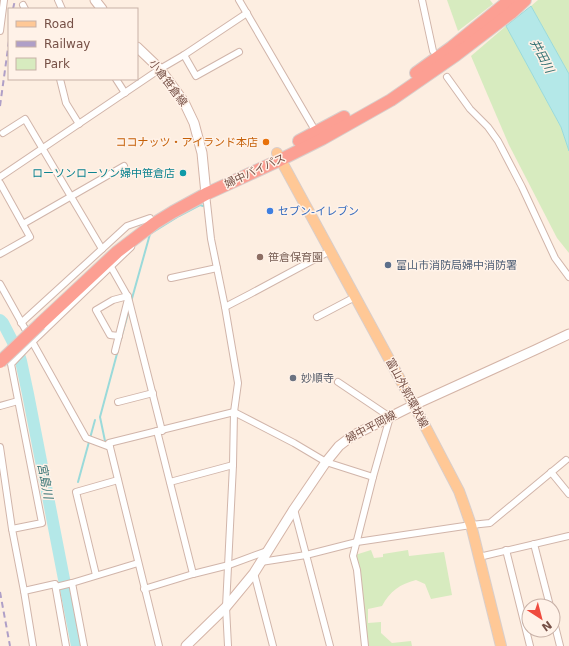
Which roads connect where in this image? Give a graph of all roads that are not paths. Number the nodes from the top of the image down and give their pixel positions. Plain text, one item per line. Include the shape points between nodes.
1 (4, 0) edge
2 (239, 0) edge
3 (422, 0) edge
4 (510, 0) edge
5 (525, 0) edge
6 (247, 13) junction
7 (0, 31) edge
8 (138, 47) edge
9 (433, 51) dead end
10 (454, 51) junction
11 (239, 52) dead end
12 (184, 55) junction
13 (160, 69) junction
14 (447, 77) dead end
15 (60, 80) edge
16 (117, 80) edge
17 (125, 93) junction
18 (79, 124) junction
19 (316, 132) junction
20 (3, 133) dead end
21 (42, 149) junction
22 (278, 157) junction
23 (124, 166) dead end
24 (0, 177) edge
25 (0, 183) edge
26 (206, 191) junction
27 (71, 196) junction
28 (152, 221) junction
29 (23, 224) junction
30 (102, 249) junction
31 (330, 250) junction
32 (0, 254) edge
33 (111, 267) junction
34 (217, 268) junction
35 (569, 277) edge
36 (171, 278) dead end
37 (0, 284) edge
38 (128, 296) junction
39 (355, 297) junction
40 (225, 307) junction
41 (317, 317) dead end
42 (38, 322) junction
43 (22, 323) junction
44 (569, 334) edge
45 (119, 336) junction
46 (32, 342) junction
47 (115, 350) dead end
48 (0, 352) edge
49 (0, 362) edge
50 (338, 382) dead end
51 (153, 393) junction
52 (18, 401) junction
53 (118, 402) dead end
54 (414, 405) junction
55 (0, 406) edge
56 (234, 412) junction
57 (390, 417) junction
58 (160, 431) junction
59 (0, 447) edge
60 (110, 447) junction
61 (566, 460) dead end
62 (326, 462) junction
63 (233, 465) junction
64 (551, 472) junction
65 (373, 477) junction
66 (118, 480) junction
67 (170, 482) junction
68 (569, 494) edge
69 (294, 509) junction
70 (470, 525) junction
71 (12, 529) junction
72 (568, 538) edge
73 (357, 542) junction
74 (534, 544) junction
75 (506, 550) junction
76 (268, 551) junction
77 (306, 555) junction
78 (479, 557) junction
79 (261, 562) junction
80 (138, 563) junction
81 (229, 565) junction
82 (254, 573) junction
83 (193, 574) junction
84 (96, 575) junction
85 (71, 583) junction
86 (59, 586) junction
87 (144, 589) junction
88 (24, 591) junction
89 (548, 598) edge
90 (226, 608) junction
91 (33, 646) edge
92 (66, 646) edge
93 (84, 646) edge
94 (159, 646) edge
95 (186, 646) edge
96 (228, 646) edge
97 (273, 646) edge
98 (330, 646) edge
99 (365, 646) edge
100 (501, 646) edge
101 (530, 646) edge

1 - 7 street
2 - 6 street
3 - 9 street
4 - 10 highway, 婦中バイパス
5 - 10 highway, 婦中バイパス via 511,13
6 - 12 street
6 - 19 street
8 - 13 main road, 小倉笹倉線
10 - 19 highway, 婦中バイパス via 387,93
10 - 22 highway, 婦中バイパス via 391,100 322,139
11 - 12 street via 196,76
12 - 13 street
13 - 17 street
13 - 26 main road, 小倉笹倉線 via 184,102 194,123 202,153
14 - 35 street via 498,141 555,258
15 - 18 street via 66,103
16 - 17 street
17 - 18 street
18 - 21 street
19 - 22 highway, 婦中バイパス
20 - 21 street via 25,119
21 - 24 street
21 - 27 street
22 - 26 highway, 婦中バイパス
22 - 31 main road, 富山外郭環状線
23 - 27 street
25 - 29 street
26 - 28 highway, 婦中バイパス via 173,212
26 - 34 street
27 - 29 street
27 - 30 street
28 - 30 street via 127,226
28 - 33 street
28 - 42 highway, 婦中バイパス
29 - 32 street via 30,237
30 - 43 street
31 - 39 main road, 富山外郭環状線
31 - 40 street
33 - 38 street
33 - 46 street
34 - 36 street
34 - 40 street
37 - 43 street
38 - 45 street
38 - 45 street via 112,300 96,310 110,335
38 - 51 street
39 - 41 street
39 - 54 main road, 富山外郭環状線
40 - 56 street via 238,383
42 - 48 highway, 婦中バイパス
42 - 49 highway, 婦中バイパス, bridge
43 - 46 street
44 - 54 main road, 婦中平岡線
45 - 47 street
46 - 52 street via 11,364
46 - 60 street via 86,438
50 - 57 street
51 - 53 street
51 - 58 street
52 - 55 street
52 - 71 street via 42,524
54 - 57 main road, 婦中平岡線
54 - 70 main road, 富山外郭環状線 via 459,491
56 - 58 street
56 - 62 street
56 - 63 street
57 - 62 main road, 婦中平岡線 via 352,436 339,446
57 - 65 street
58 - 60 street via 109,443
58 - 67 street
59 - 71 street
60 - 66 street
61 - 64 street
62 - 65 street
62 - 69 main road, 婦中平岡線
63 - 67 street
63 - 81 street
64 - 68 street
64 - 70 street via 490,523
65 - 73 street
66 - 80 street
66 - 84 street via 76,492
67 - 83 street
69 - 76 main road, 婦中平岡線
69 - 77 street
70 - 73 street
70 - 78 main road, 富山外郭環状線
71 - 88 street
72 - 74 street
73 - 77 street
73 - 99 street via 353,556 357,570
74 - 75 street
74 - 89 street
75 - 78 street
75 - 101 street
76 - 79 main road, 婦中平岡線
76 - 81 street
77 - 79 street
77 - 98 street
78 - 100 main road, 富山外郭環状線
79 - 82 main road, 婦中平岡線
80 - 84 street
80 - 87 street
81 - 83 street
81 - 90 street
82 - 90 main road, 婦中平岡線
82 - 97 street
83 - 87 street
84 - 85 street
85 - 86 street
85 - 93 street
86 - 88 street via 55,584
86 - 92 street
87 - 94 street
88 - 91 street
90 - 95 main road, 婦中平岡線
90 - 96 street

